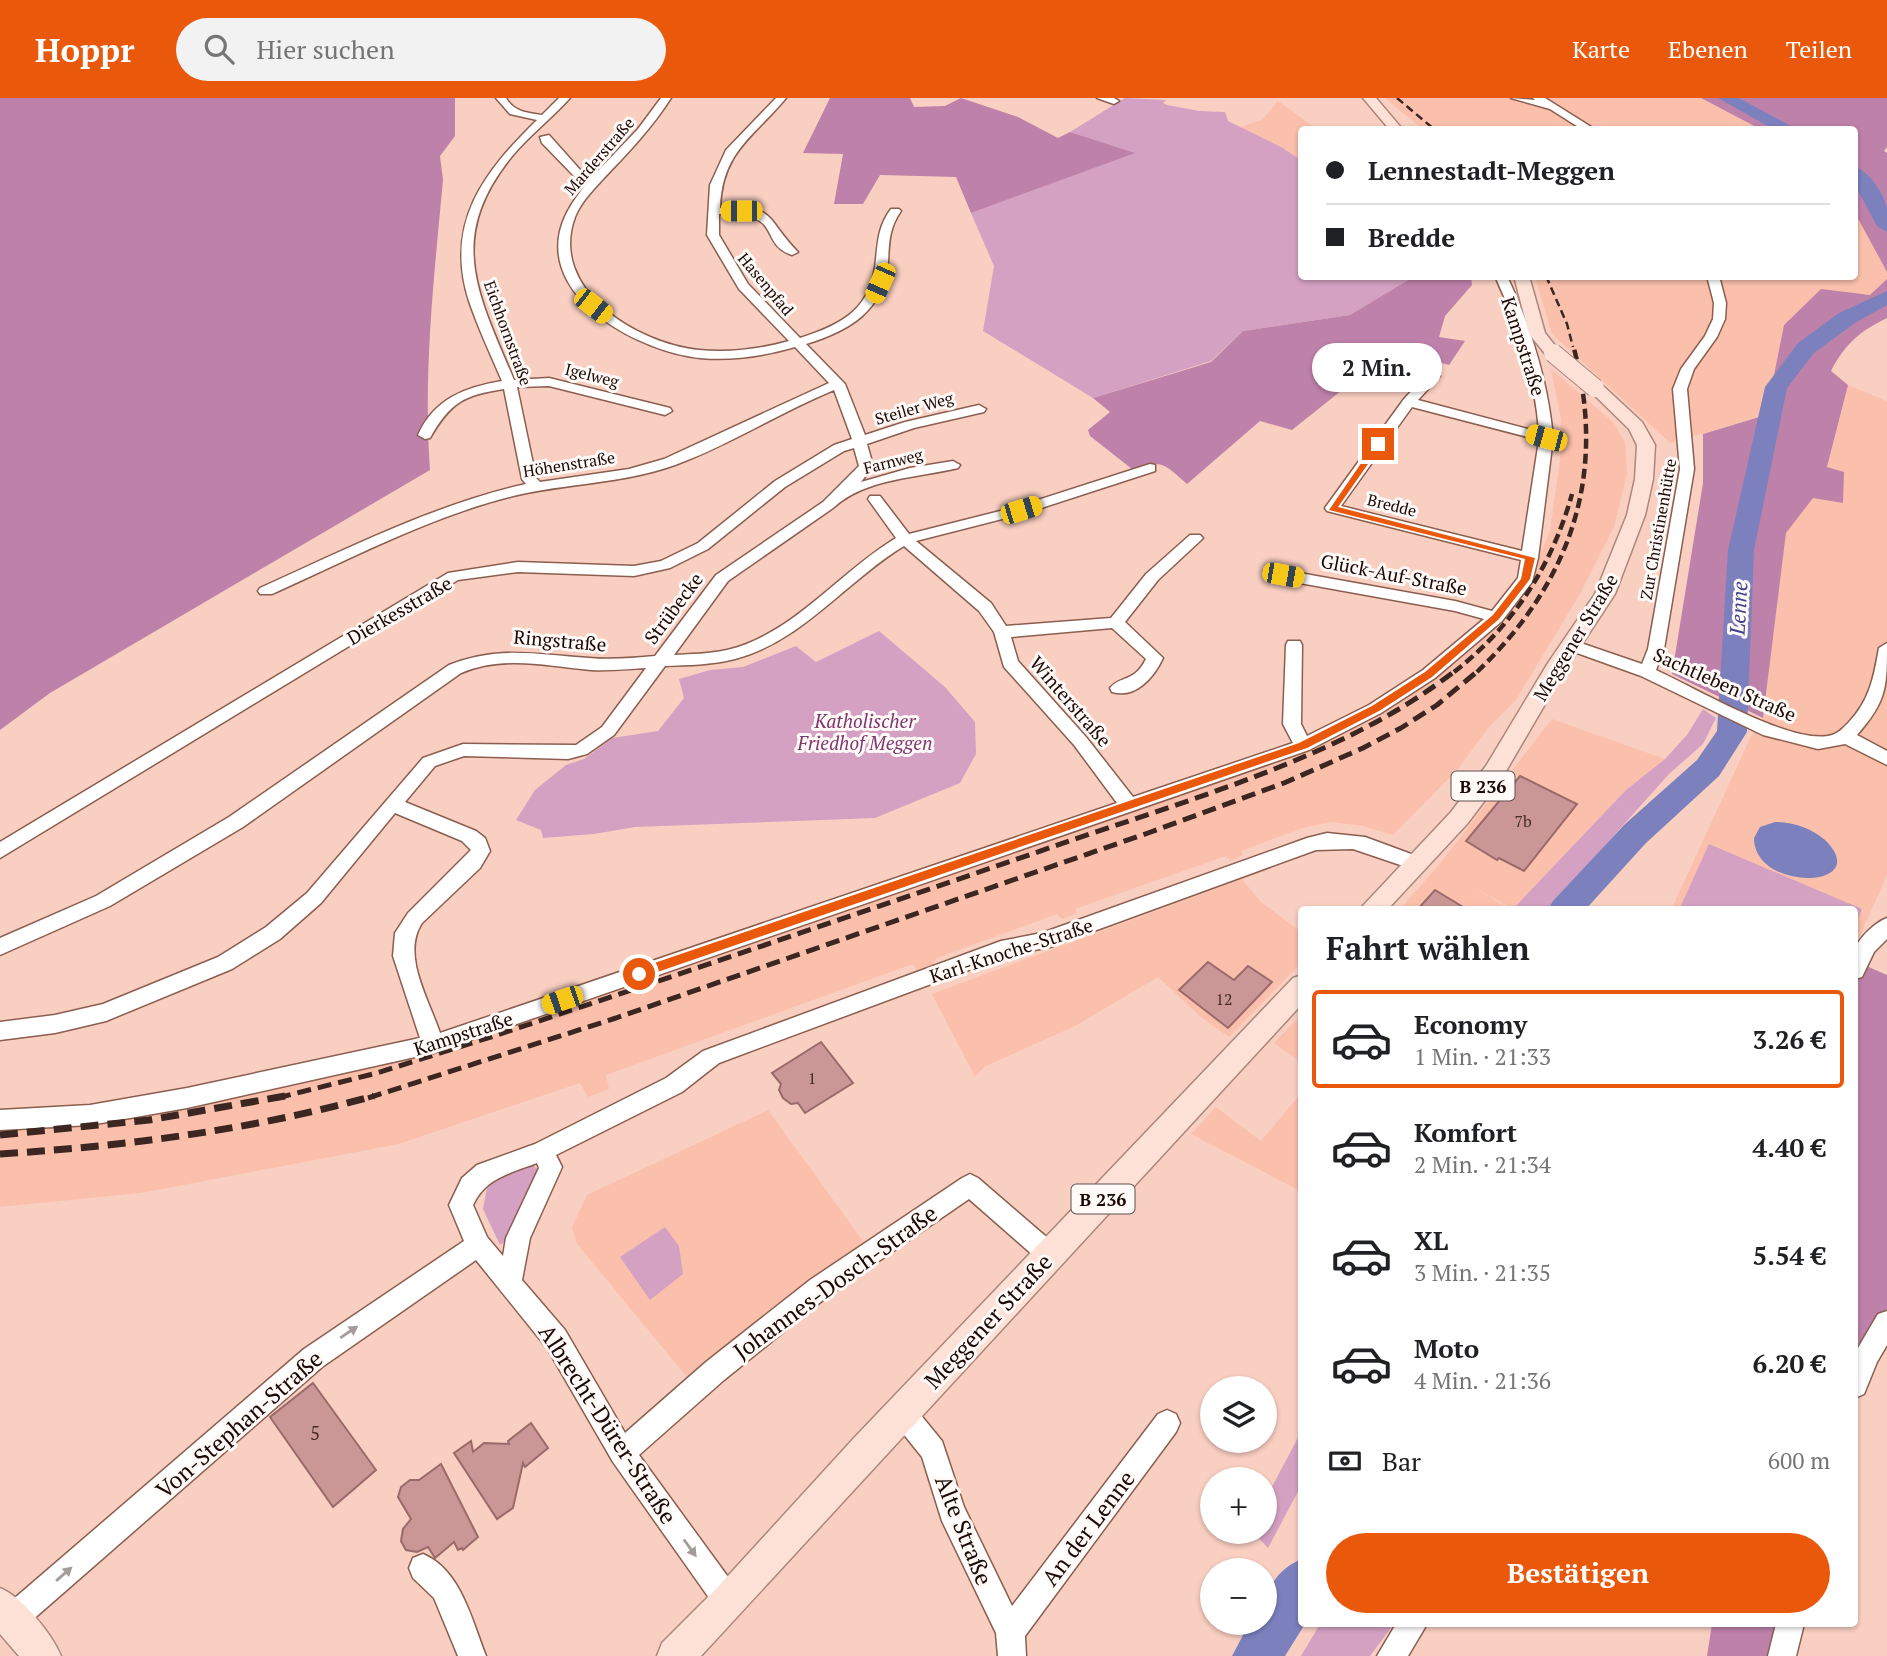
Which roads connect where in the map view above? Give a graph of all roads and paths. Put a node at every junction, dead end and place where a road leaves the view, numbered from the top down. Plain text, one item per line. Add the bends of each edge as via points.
1 (501, 98) edge
2 (565, 98) edge
3 (666, 98) edge
4 (781, 98) edge
5 (1102, 98) edge
6 (1369, 98) edge
7 (1516, 98) edge
8 (1538, 98) edge
9 (1114, 102) dead end
10 (1554, 108) junction
11 (545, 118) junction
12 (1394, 126) edge
13 (1584, 126) edge
14 (545, 137) dead end
15 (598, 179) junction
16 (713, 211) junction
17 (895, 211) dead end
18 (792, 252) dead end
19 (1502, 280) edge
20 (1522, 280) edge
21 (1714, 280) edge
22 (797, 343) junction
23 (1433, 376) dead end
24 (838, 384) junction
25 (510, 385) junction
26 (1409, 402) junction
27 (979, 409) dead end
28 (665, 411) dead end
29 (425, 435) dead end
30 (1546, 438) junction
31 (859, 442) junction
32 (953, 465) dead end
33 (1150, 468) dead end
34 (536, 486) junction
35 (841, 492) junction
36 (875, 499) dead end
37 (1195, 538) dead end
38 (905, 539) junction
39 (1530, 558) junction
40 (1283, 575) dead end
41 (266, 591) dead end
42 (1496, 617) junction
43 (1116, 623) junction
44 (1002, 632) junction
45 (1294, 645) dead end
46 (1572, 645) junction
47 (1887, 648) edge
48 (661, 661) junction
49 (1647, 672) junction
50 (1118, 688) dead end
51 (1845, 736) junction
52 (1303, 746) junction
53 (1887, 759) edge
54 (392, 804) junction
55 (1129, 806) junction
56 (0, 851) edge
57 (1415, 863) junction
58 (1376, 906) edge
59 (1887, 926) edge
60 (0, 947) edge
61 (1858, 965) edge
62 (1298, 990) edge
63 (0, 1031) edge
64 (433, 1044) junction
65 (0, 1120) edge
66 (542, 1151) junction
67 (478, 1245) junction
68 (1050, 1255) junction
69 (510, 1281) junction
70 (1887, 1323) edge
71 (1858, 1377) edge
72 (902, 1412) junction
73 (1167, 1423) dead end
74 (622, 1453) junction
75 (423, 1568) dead end
76 (729, 1602) junction
77 (6, 1612) edge
78 (1411, 1627) edge
79 (1789, 1627) edge
80 (1011, 1644) edge
81 (43, 1656) edge
82 (472, 1656) edge
83 (675, 1656) edge
84 (1391, 1656) edge
85 (1782, 1656) edge

1 - 11 street via 508,109
2 - 11 street, Eichhornstraße
3 - 15 street, Marderstraße via 643,131
4 - 16 street, Hasenpfad via 732,150 715,185
5 - 9 street
6 - 12 main road
7 - 10 street
8 - 10 street
10 - 13 street
11 - 25 street, Eichhornstraße via 490,178 474,211 466,243 475,301
14 - 15 street via 578,174
15 - 22 street, Marderstraße via 576,205 565,231 564,256 571,279 593,306 633,335 673,351 745,354
16 - 18 street via 757,213 771,224 779,244
16 - 22 street, Hasenpfad via 713,235 726,261 743,286
17 - 22 street, Marderstraße via 885,222 880,283 866,309 831,332
19 - 30 street, Kampstraße via 1535,366
20 - 46 main road, Meggener Straße / B 236, bridge via 1537,334 1636,426 1646,445 1644,480 1629,539 1605,594
21 - 49 street, Zur Christinenhütte via 1720,318 1687,368 1680,391 1688,459 1656,649
22 - 24 street, Strübecke
23 - 26 street, Bredde
24 - 31 street, Strübecke
24 - 34 street, Höhenstraße via 795,400 668,463 584,482
25 - 28 street, Igelweg via 549,382
25 - 29 street, Igelweg via 470,393 437,411
25 - 34 street, Eichhornstraße via 529,479
26 - 30 street
26 - 39 street, Bredde via 1332,508
27 - 31 street, Steiler Weg
30 - 39 street, Kampstraße
31 - 35 street, Strübecke via 866,466
31 - 56 street, Dierkesstraße via 811,463 704,546 665,565 634,571 518,567 454,576
32 - 35 street, Farnweg
33 - 38 street, Ringstraße via 1021,510
34 - 41 street, Höhenstraße via 461,506
35 - 48 street, Strübecke via 722,578
36 - 38 street, Winterstraße
37 - 43 street via 1152,577
38 - 44 street, Winterstraße via 985,607
38 - 48 street, Ringstraße via 784,633 734,654
39 - 42 street, Kampstraße via 1526,579
40 - 42 street, Glück-Auf-Straße
42 - 52 street, Kampstraße via 1429,674 1375,709
43 - 44 street
43 - 50 street via 1154,658 1146,676
44 - 55 street, Winterstraße via 1010,663 1080,741
45 - 52 street via 1293,724
46 - 49 street, Sachtleben Straße
46 - 57 main road, Meggener Straße / B 236 via 1494,772 1459,818
47 - 51 street via 1874,705
48 - 54 street, Strübecke via 608,731 581,750 463,750 429,762
48 - 60 street, Ringstraße via 624,666 521,656 473,660 236,822 103,901
49 - 51 street, Sachtleben Straße via 1764,728 1812,743
51 - 53 street
52 - 55 street, Kampstraße
54 - 63 street via 314,898 273,933 225,963 106,1012
54 - 64 street via 469,836 481,851 405,933 403,956
55 - 64 street, Kampstraße
57 - 58 main road, Meggener Straße / B 236
57 - 66 street, Karl-Knoche-Straße via 1352,839 1314,843 1043,941 1008,947 711,1057 674,1085
59 - 61 street via 1867,947
62 - 68 main road, Meggener Straße / B 236
64 - 65 street, Kampstraße via 187,1098 90,1115
66 - 67 street, Albrecht-Dürer-Straße via 485,1172 470,1185 461,1205
66 - 69 street via 551,1167 518,1238
67 - 69 street, Albrecht-Dürer-Straße
77 -> 67 street, Von-Stephan-Straße via 313,1358
68 - 72 main road, Meggener Straße / B 236
68 - 74 street, Johannes-Dosch-Straße via 970,1185 819,1288
69 - 74 street, Albrecht-Dürer-Straße via 562,1349
70 - 71 street
72 - 76 main road, Meggener Straße / B 236
72 - 80 street, Alte Straße via 933,1450 952,1511
73 - 80 street, An der Lenne
74 -> 76 street, Albrecht-Dürer-Straße
75 - 82 street via 444,1588
76 - 83 main road, Meggener Straße / B 236
77 - 81 main road
78 - 84 street
79 - 85 street

